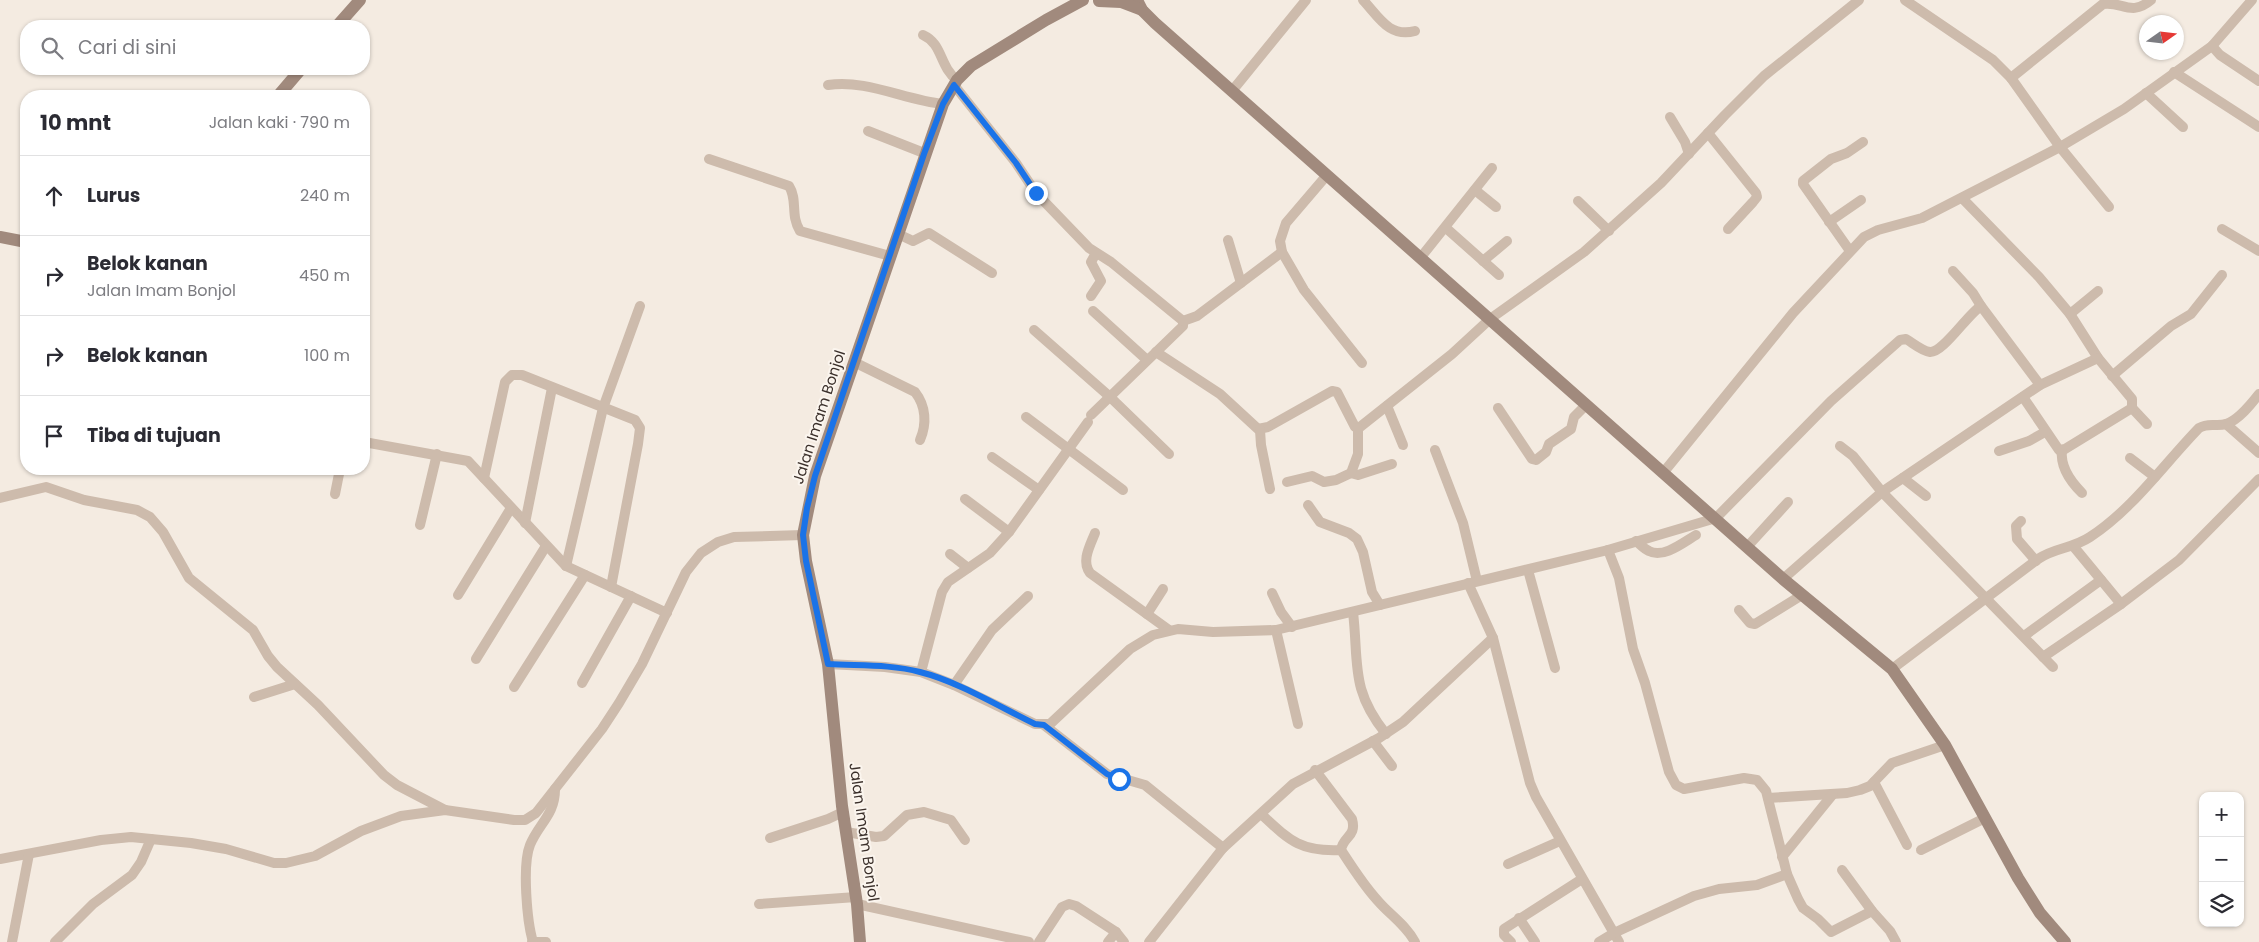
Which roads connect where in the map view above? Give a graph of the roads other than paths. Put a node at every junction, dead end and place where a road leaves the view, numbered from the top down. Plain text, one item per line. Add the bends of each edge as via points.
1 (360, 0) edge
2 (1083, 0) edge
3 (1099, 0) edge
4 (1306, 0) edge
5 (1363, 0) edge
6 (1859, 0) edge
7 (1905, 0) edge
8 (2151, 0) edge
9 (2252, 0) edge
10 (1140, 5) edge
11 (1070, 7) junction
12 (343, 20) edge
13 (1414, 31) dead end
14 (923, 35) dead end
15 (2212, 46) junction
16 (2174, 72) junction
17 (296, 75) edge
18 (2011, 78) junction
19 (2259, 81) edge
20 (956, 83) junction
21 (828, 85) dead end
22 (283, 90) edge
23 (1232, 91) junction
24 (2146, 93) junction
25 (943, 104) junction
26 (1670, 117) dead end
27 (2183, 127) dead end
28 (2259, 127) edge
29 (868, 131) dead end
30 (1708, 133) junction
31 (1863, 142) dead end
32 (2060, 146) junction
33 (924, 154) junction
34 (1689, 154) junction
35 (709, 159) dead end
36 (1492, 168) dead end
37 (1327, 175) junction
38 (1475, 190) junction
39 (1962, 198) junction
40 (1861, 200) dead end
41 (1578, 201) dead end
42 (1496, 207) dead end
43 (2109, 207) dead end
44 (1830, 222) junction
45 (1446, 228) junction
46 (1728, 229) dead end
47 (2222, 229) dead end
48 (1609, 230) junction
49 (898, 234) junction
50 (0, 237) edge
51 (1228, 240) dead end
52 (20, 241) edge
53 (1507, 241) dead end
54 (1850, 251) junction
55 (2259, 251) edge
56 (1282, 252) junction
57 (1096, 253) junction
58 (890, 256) junction
59 (1421, 258) junction
60 (1483, 261) junction
61 (1953, 271) dead end
62 (992, 273) dead end
63 (1499, 275) dead end
64 (2222, 275) dead end
65 (1241, 283) junction
66 (2098, 291) dead end
67 (1091, 296) dead end
68 (640, 306) dead end
69 (1980, 306) junction
70 (1093, 311) dead end
71 (2070, 314) junction
72 (1490, 319) junction
73 (1183, 321) junction
74 (1034, 330) dead end
75 (1156, 352) junction
76 (2098, 358) junction
77 (1147, 360) junction
78 (854, 362) junction
79 (1362, 363) dead end
80 (2112, 376) junction
81 (2040, 385) junction
82 (552, 388) junction
83 (2259, 394) edge
84 (1109, 396) junction
85 (2023, 397) junction
86 (1586, 405) junction
87 (1387, 406) junction
88 (603, 408) junction
89 (1498, 408) dead end
90 (2132, 408) junction
91 (1026, 416) dead end
92 (2147, 424) dead end
93 (2226, 424) junction
94 (1358, 428) junction
95 (1260, 430) junction
96 (2045, 432) junction
97 (920, 440) dead end
98 (370, 443) edge
99 (1403, 445) dead end
100 (1840, 446) dead end
101 (1069, 450) junction
102 (1435, 450) dead end
103 (2062, 450) junction
104 (1999, 451) dead end
105 (2259, 453) edge
106 (437, 454) junction
107 (1169, 454) dead end
108 (992, 456) dead end
109 (2130, 458) dead end
110 (1392, 464) dead end
111 (1351, 473) junction
112 (1663, 474) junction
113 (339, 475) edge
114 (2155, 476) junction
115 (484, 478) junction
116 (1903, 478) junction
117 (2259, 479) edge
118 (1287, 482) dead end
119 (1270, 489) dead end
120 (1039, 490) junction
121 (1123, 490) dead end
122 (1882, 492) junction
123 (2082, 493) dead end
124 (335, 494) dead end
125 (1926, 496) dead end
126 (0, 498) edge
127 (965, 499) dead end
128 (1788, 502) dead end
129 (1308, 506) dead end
130 (511, 508) junction
131 (1716, 518) junction
132 (2021, 520) dead end
133 (525, 523) junction
134 (420, 525) dead end
135 (1008, 532) junction
136 (1095, 534) dead end
137 (803, 535) junction
138 (1696, 535) dead end
139 (1636, 541) junction
140 (546, 546) junction
141 (1747, 546) junction
142 (2074, 547) junction
143 (1608, 550) junction
144 (950, 554) dead end
145 (2036, 561) junction
146 (566, 566) junction
147 (968, 568) junction
148 (1528, 570) junction
149 (585, 575) junction
150 (1783, 579) junction
151 (2101, 580) junction
152 (1473, 582) junction
153 (611, 587) junction
154 (1163, 589) dead end
155 (1272, 593) dead end
156 (458, 595) dead end
157 (1802, 595) junction
158 (631, 596) junction
159 (1028, 596) dead end
160 (1985, 597) junction
161 (2121, 604) junction
162 (1380, 605) junction
163 (1739, 610) dead end
164 (1353, 612) junction
165 (667, 613) junction
166 (1147, 614) junction
167 (1292, 627) junction
168 (1169, 630) junction
169 (1276, 630) junction
170 (2024, 636) junction
171 (1493, 638) junction
172 (2043, 657) junction
173 (476, 659) dead end
174 (828, 664) junction
175 (2053, 667) dead end
176 (1555, 668) dead end
177 (1892, 669) junction
178 (921, 672) junction
179 (582, 683) dead end
180 (295, 684) junction
181 (954, 685) junction
182 (514, 687) dead end
183 (254, 697) dead end
184 (1298, 724) dead end
185 (1044, 725) junction
186 (1386, 734) junction
187 (1372, 741) junction
188 (1945, 745) junction
189 (1392, 766) dead end
190 (1315, 770) junction
191 (1874, 782) junction
192 (555, 789) junction
193 (1833, 794) junction
194 (1768, 798) junction
195 (445, 810) junction
196 (843, 812) junction
197 (1260, 814) junction
198 (1985, 818) junction
199 (846, 832) junction
200 (770, 838) dead end
201 (151, 839) junction
202 (965, 840) dead end
203 (1560, 841) junction
204 (1907, 844) dead end
205 (1224, 848) junction
206 (1341, 850) junction
207 (1921, 850) dead end
208 (29, 854) junction
209 (1782, 857) junction
210 (0, 859) edge
211 (1508, 864) dead end
212 (1842, 870) dead end
213 (1787, 874) junction
214 (1582, 879) junction
215 (857, 900) junction
216 (759, 904) dead end
217 (1872, 911) junction
218 (1520, 918) junction
219 (1116, 932) junction
220 (1616, 937) edge
221 (12, 942) edge
222 (55, 942) edge
223 (532, 942) edge
224 (546, 942) edge
225 (860, 942) edge
226 (1029, 942) edge
227 (1039, 942) edge
228 (1108, 942) edge
229 (1124, 942) edge
230 (1149, 942) edge
231 (1415, 942) edge
232 (1511, 942) edge
233 (1535, 942) edge
234 (1599, 942) edge
235 (1896, 942) edge
236 (2065, 942) edge

1 - 12 main road
2 - 11 main road, Jalan Imam Bonjol
3 - 10 main road, Jalan Imam Bonjol
3 - 11 main road, Jalan Imam Bonjol
4 - 23 street
5 - 13 street via 1392,31
6 - 30 street via 1764,76
7 - 18 street via 1987,53
8 - 18 street via 2136,8 2103,4
9 - 15 street
10 - 23 main road
11 - 20 main road, Jalan Imam Bonjol via 971,66
14 - 20 street via 935,44
15 - 16 street
15 - 19 street
16 - 24 street
16 - 28 street
17 - 22 main road
18 - 32 street
20 - 25 main road, Jalan Imam Bonjol
20 - 57 street via 1036,193
21 - 25 street via 854,84
23 - 37 main road
24 - 27 street
24 - 32 street
25 - 33 main road, Jalan Imam Bonjol
26 - 34 street
29 - 33 street
30 - 34 street
30 - 46 street via 1757,197
31 - 44 street via 1848,153 1831,159 1803,180
32 - 39 street
32 - 43 street
33 - 49 main road, Jalan Imam Bonjol
34 - 48 street
35 - 58 street via 790,186 794,198 793,216 800,230
36 - 38 street
37 - 56 street via 1282,228
37 - 59 main road
38 - 42 street
38 - 45 street
39 - 54 street via 1922,218 1878,230 1864,237
39 - 71 street via 2039,277
40 - 44 street
41 - 48 street
44 - 54 street
45 - 59 street
45 - 60 street
47 - 55 street
48 - 72 street via 1558,272
49 - 58 main road, Jalan Imam Bonjol
49 - 62 street via 913,240 929,233
50 - 52 main road
51 - 65 street
53 - 60 street
54 - 112 street via 1793,312
56 - 65 street
56 - 79 street via 1304,290
57 - 67 street via 1091,262 1101,281
57 - 73 street
58 - 78 main road, Jalan Imam Bonjol
59 - 72 main road
60 - 63 street
61 - 69 street
64 - 80 street via 2191,314 2171,326
65 - 73 street via 1195,318
66 - 71 street
68 - 88 street
69 - 81 street
69 - 131 street via 1936,352 1927,352 1906,339 1897,343 1831,401
70 - 77 street
71 - 76 street
72 - 86 main road
72 - 87 street
73 - 75 street via 1183,326
74 - 84 street
75 - 77 street
75 - 95 street via 1220,394
76 - 80 street
76 - 81 street
77 - 84 street
78 - 97 street via 915,392 920,398 925,423
78 - 137 main road, Jalan Imam Bonjol via 815,476
80 - 90 street via 2132,399
81 - 85 street
82 - 88 street
82 - 115 street via 522,375 512,375 505,382
82 - 133 street
83 - 93 street
84 - 101 street
84 - 107 street
85 - 96 street
85 - 116 street
86 - 89 street via 1574,417 1571,430 1549,444 1546,452 1536,460 1532,459
86 - 112 main road
87 - 94 street
87 - 99 street
88 - 146 street
88 - 153 street via 635,420 640,428
90 - 92 street
90 - 103 street
91 - 101 street
93 - 105 street
93 - 114 street via 2199,428
94 - 95 street via 1337,392 1332,391
94 - 111 street via 1358,454
95 - 119 street via 1260,445
96 - 103 street via 2055,447
96 - 104 street
98 - 106 street
100 - 122 street via 1853,456
101 - 120 street
101 - 121 street
102 - 152 street via 1463,523
103 - 123 street via 2072,483
106 - 115 street via 468,461
106 - 134 street
108 - 120 street
109 - 114 street
110 - 111 street via 1358,475
111 - 118 street via 1324,482 1312,476
112 - 131 main road
113 - 124 street
114 - 142 street via 2106,525
115 - 130 street
116 - 122 street
116 - 125 street
117 - 161 street via 2179,560
120 - 135 street
122 - 150 street
122 - 160 street
126 - 180 street via 46,487 84,500 143,512 163,532 189,578 253,630 268,656
127 - 135 street
128 - 141 street
129 - 162 street via 1320,522 1357,539 1372,592
130 - 133 street
130 - 156 street
131 - 139 street
131 - 141 main road
132 - 145 street via 2016,526 2016,539
133 - 140 street
135 - 147 street via 990,554
136 - 166 street via 1087,555 1088,570
137 - 165 street via 750,535 718,542 693,561
137 - 174 main road, Jalan Imam Bonjol
138 - 139 street via 1658,553 1648,551
139 - 143 street
140 - 146 street
140 - 173 street
141 - 150 main road
142 - 145 street via 2047,553
142 - 151 street
143 - 148 street
143 - 194 street via 1619,578 1633,649 1673,781 1684,789 1754,778 1762,784
144 - 147 street
145 - 160 street
146 - 149 street
147 - 178 street via 948,582 942,592
148 - 152 street
148 - 176 street
149 - 153 street
149 - 182 street
150 - 157 main road
151 - 161 street
151 - 170 street
152 - 162 street
152 - 171 street
153 - 158 street
154 - 166 street
155 - 167 street
157 - 163 street via 1755,624 1750,623
157 - 177 main road
158 - 165 street
158 - 179 street
159 - 181 street via 992,630
160 - 170 street
160 - 177 street
161 - 172 street
162 - 164 street
164 - 167 street
164 - 186 street via 1358,686
165 - 192 street via 619,703
166 - 168 street
167 - 169 street
168 - 169 street
168 - 185 street via 1139,642 1055,721
169 - 184 street
170 - 172 street
171 - 186 street via 1428,700
171 - 203 street via 1530,782
172 - 175 street
174 - 178 street
174 - 196 main road, Jalan Imam Bonjol
177 - 188 main road
178 - 181 street
180 - 183 street
180 - 195 street via 384,775
181 - 185 street via 1035,724
185 - 205 street via 1107,774 1145,786
186 - 187 street
187 - 189 street
187 - 190 street
188 - 191 street via 1896,760
188 - 198 main road
190 - 197 street via 1293,784
190 - 206 street via 1352,819 1354,826
191 - 193 street via 1854,792
191 - 204 street
192 - 195 street via 536,813 525,820
192 - 223 street via 555,802 549,816 529,846 528,919
193 - 194 street
193 - 209 street
194 - 209 street
195 - 201 street via 401,816 315,856 286,863 274,863 226,849
196 - 199 main road, Jalan Imam Bonjol
196 - 200 street
197 - 205 street
197 - 206 street via 1288,839 1314,850
198 - 207 street
198 - 236 main road via 2036,906
199 - 202 street via 884,836 907,815 924,812 951,820
199 - 215 main road, Jalan Imam Bonjol
201 - 208 street via 115,838
201 - 222 street via 132,875 93,904
203 - 211 street
203 - 214 street
205 - 230 street
206 - 231 street via 1367,888
208 - 210 street
208 - 221 street
209 - 213 street
212 - 217 street
213 - 217 street via 1801,904 1829,932
213 - 220 street via 1757,885 1694,896
214 - 218 street
214 - 220 street
215 - 216 street
215 - 225 main road, Jalan Imam Bonjol
215 - 226 street
217 - 235 street
218 - 232 street via 1503,931
218 - 233 street
219 - 227 street via 1069,904 1062,907
219 - 228 street
219 - 229 street
220 - 234 street
223 - 224 street

